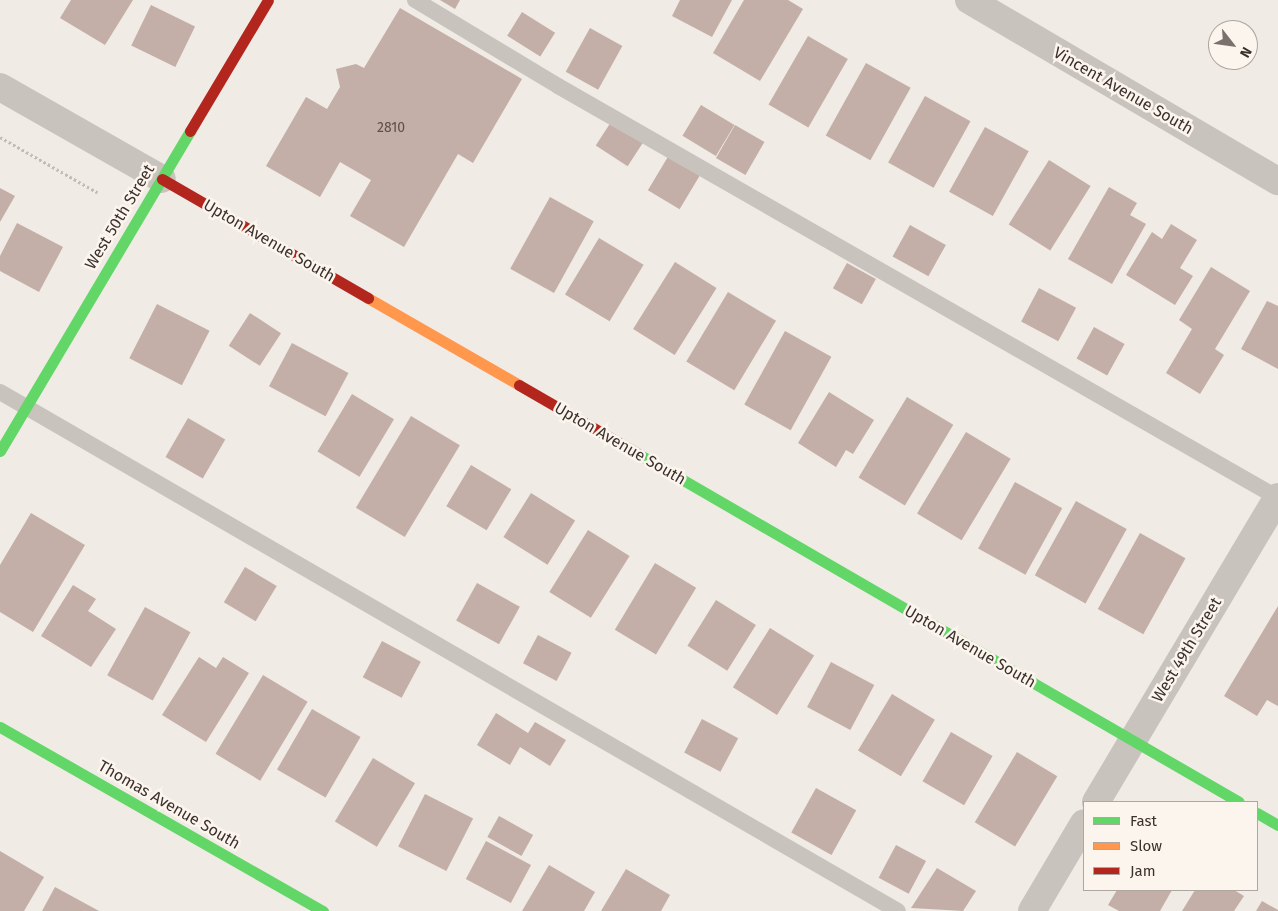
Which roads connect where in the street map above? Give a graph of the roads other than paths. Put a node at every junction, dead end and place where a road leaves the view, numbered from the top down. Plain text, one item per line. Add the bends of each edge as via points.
1 (268, 0) edge
2 (415, 0) edge
3 (969, 0) edge
4 (0, 87) edge
5 (162, 179) junction
6 (1278, 181) edge
7 (0, 392) edge
8 (27, 407) junction
9 (0, 451) edge
10 (1278, 498) edge
11 (0, 727) edge
12 (1133, 742) junction
13 (1097, 801) edge
14 (1237, 801) edge
15 (1258, 813) edge
16 (1083, 825) edge
17 (1278, 825) edge
18 (323, 911) edge
19 (898, 911) edge
20 (1032, 911) edge

1 - 5 street, West 50th Street
2 - 10 lane via 558,86
3 - 6 street, Vincent Avenue South
4 - 5 street, Upton Avenue South
5 - 8 street, West 50th Street
5 - 12 street, Upton Avenue South
7 - 8 lane
8 - 9 street, West 50th Street
8 - 19 lane
10 - 12 street, West 49th Street
11 - 18 street, Thomas Avenue South
12 - 13 street, West 49th Street
12 - 14 street, Upton Avenue South
15 - 17 street
16 - 20 street

